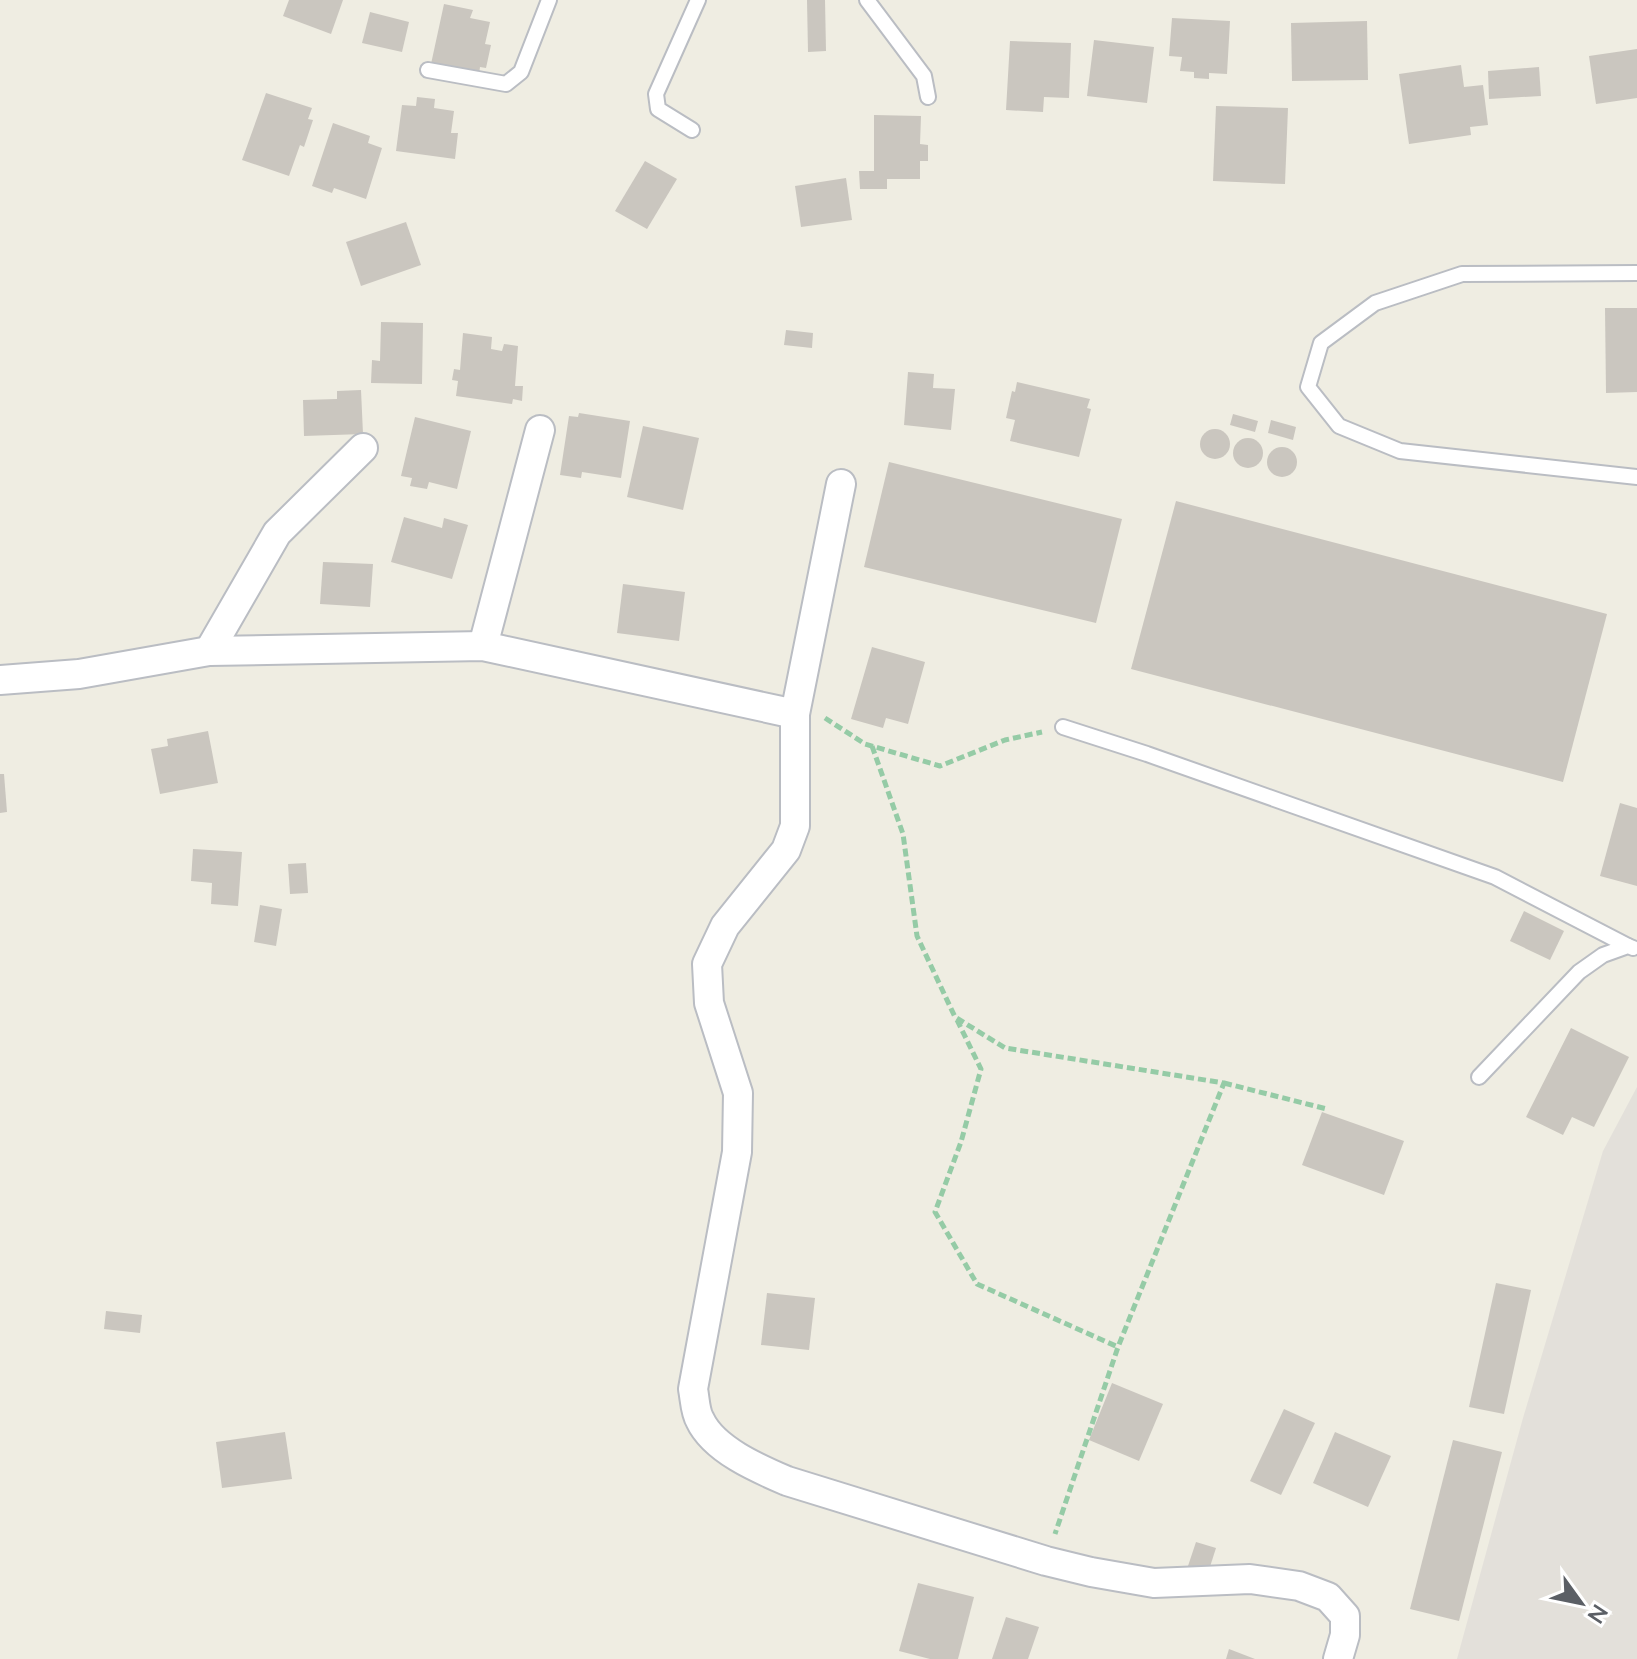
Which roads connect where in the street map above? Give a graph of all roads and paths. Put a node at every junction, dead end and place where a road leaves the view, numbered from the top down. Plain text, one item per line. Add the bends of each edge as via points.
1 (549, 0) edge
2 (698, 0) edge
3 (867, 0) edge
4 (428, 70) dead end
5 (928, 97) dead end
6 (692, 130) dead end
7 (1637, 273) edge
8 (540, 430) dead end
9 (363, 448) dead end
10 (1637, 477) edge
11 (841, 484) dead end
12 (483, 646) junction
13 (209, 651) junction
14 (0, 680) edge
15 (797, 707) junction
16 (1063, 727) joint
17 (872, 746) junction
18 (1632, 948) edge
19 (955, 1017) junction
20 (1479, 1077) dead end
21 (1224, 1083) junction
22 (1327, 1109) dead end
23 (1118, 1347) junction
24 (1046, 1561) junction
25 (1338, 1659) edge

1 - 4 lane via 521,72 506,84
2 - 6 lane via 656,94 658,109
3 - 5 lane via 924,76
7 - 10 lane via 1462,274 1375,303 1321,343 1308,387 1339,426 1400,451
8 - 12 street
9 - 13 street via 277,533
11 - 15 street
12 - 13 street
12 - 15 street
13 - 14 street via 79,674
15 - 17 path
15 - 24 street via 795,826 786,850 725,926 707,964 709,1003 738,1093 738,1123 693,1389 700,1421 747,1464 787,1481
16 - 17 path via 1005,740 940,766
16 - 18 lane via 1495,877
17 - 19 path via 903,834 917,936
18 - 20 lane via 1603,955 1579,972
19 - 21 path via 1005,1048
19 - 23 path via 981,1069 935,1212 977,1284
21 - 22 path
21 - 23 path
23 - 24 path
24 - 25 street via 1154,1583 1250,1579 1299,1586 1328,1597 1345,1616

